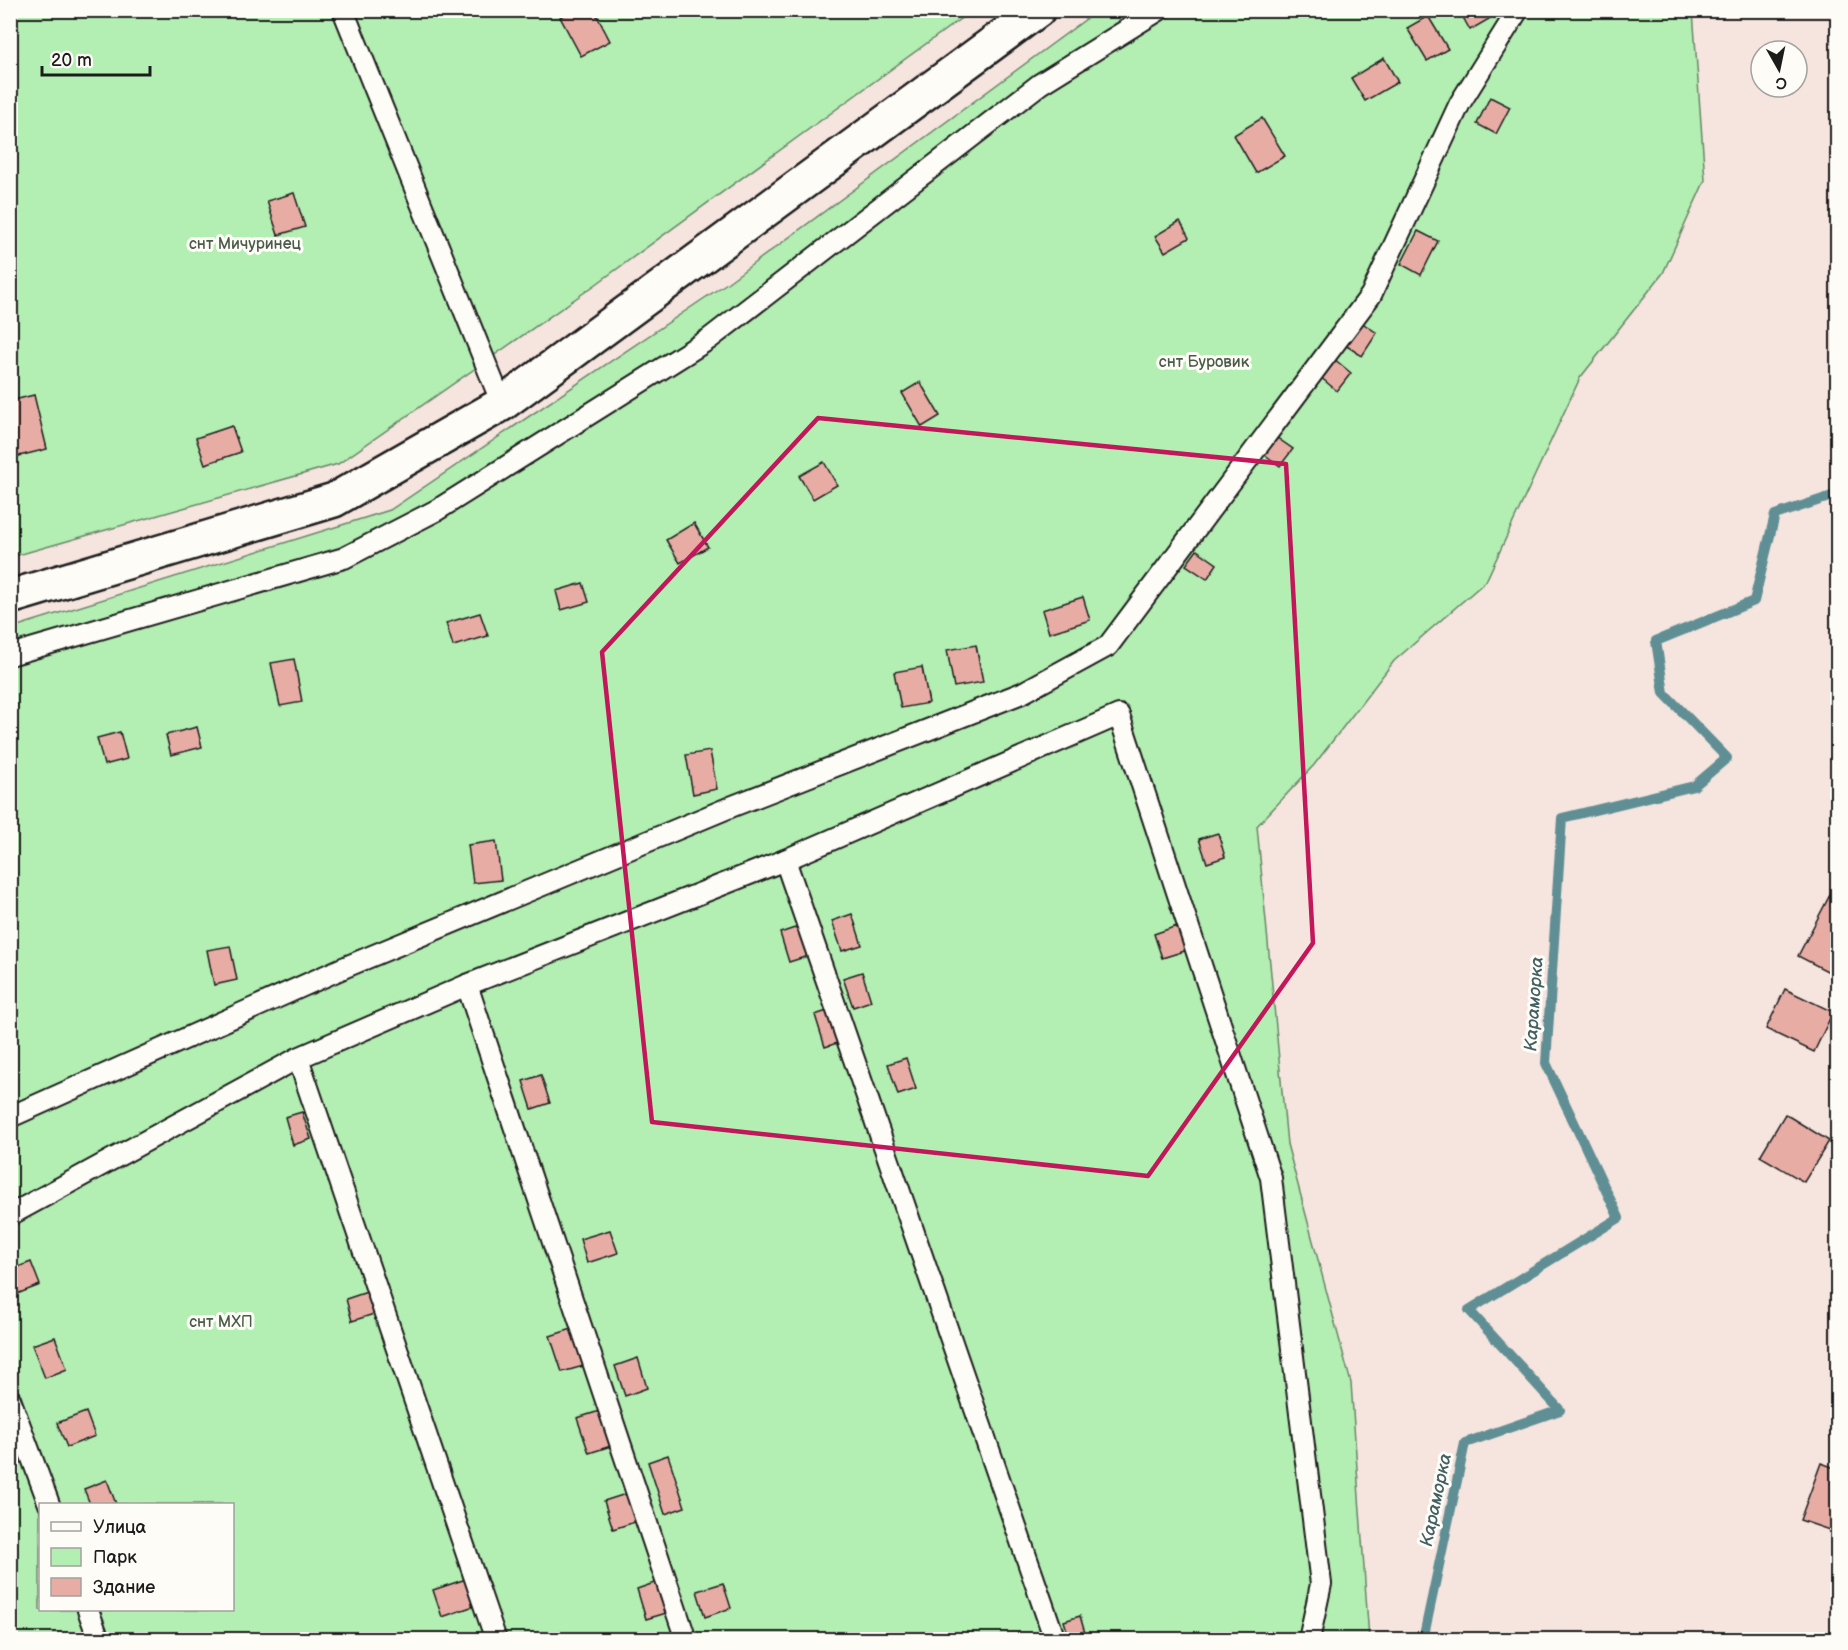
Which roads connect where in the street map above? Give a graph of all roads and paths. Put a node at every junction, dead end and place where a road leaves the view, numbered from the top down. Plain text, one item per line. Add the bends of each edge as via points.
1 (343, 10) edge
2 (1038, 10) edge
3 (1159, 10) edge
4 (1518, 10) edge
5 (502, 404) junction
6 (10, 597) edge
7 (10, 655) edge
8 (784, 860) junction
9 (467, 985) junction
10 (298, 1058) junction
11 (10, 1117) edge
12 (10, 1215) edge
13 (10, 1399) edge
14 (49, 1503) edge
15 (88, 1611) edge
16 (99, 1640) edge
17 (496, 1640) edge
18 (686, 1640) edge
19 (1055, 1640) edge
20 (1309, 1640) edge

1 - 5 lane
2 - 5 street
3 - 7 lane via 1040,84 709,339 436,510 344,558
4 - 11 lane via 1460,103 1371,295 1108,646 1022,693 733,806 375,955
5 - 6 street via 334,500
8 - 9 lane
8 - 19 lane
8 - 20 lane via 1119,715 1271,1178 1321,1584
9 - 10 lane
9 - 18 lane
10 - 12 lane
10 - 17 lane
13 - 14 lane
15 - 16 lane

